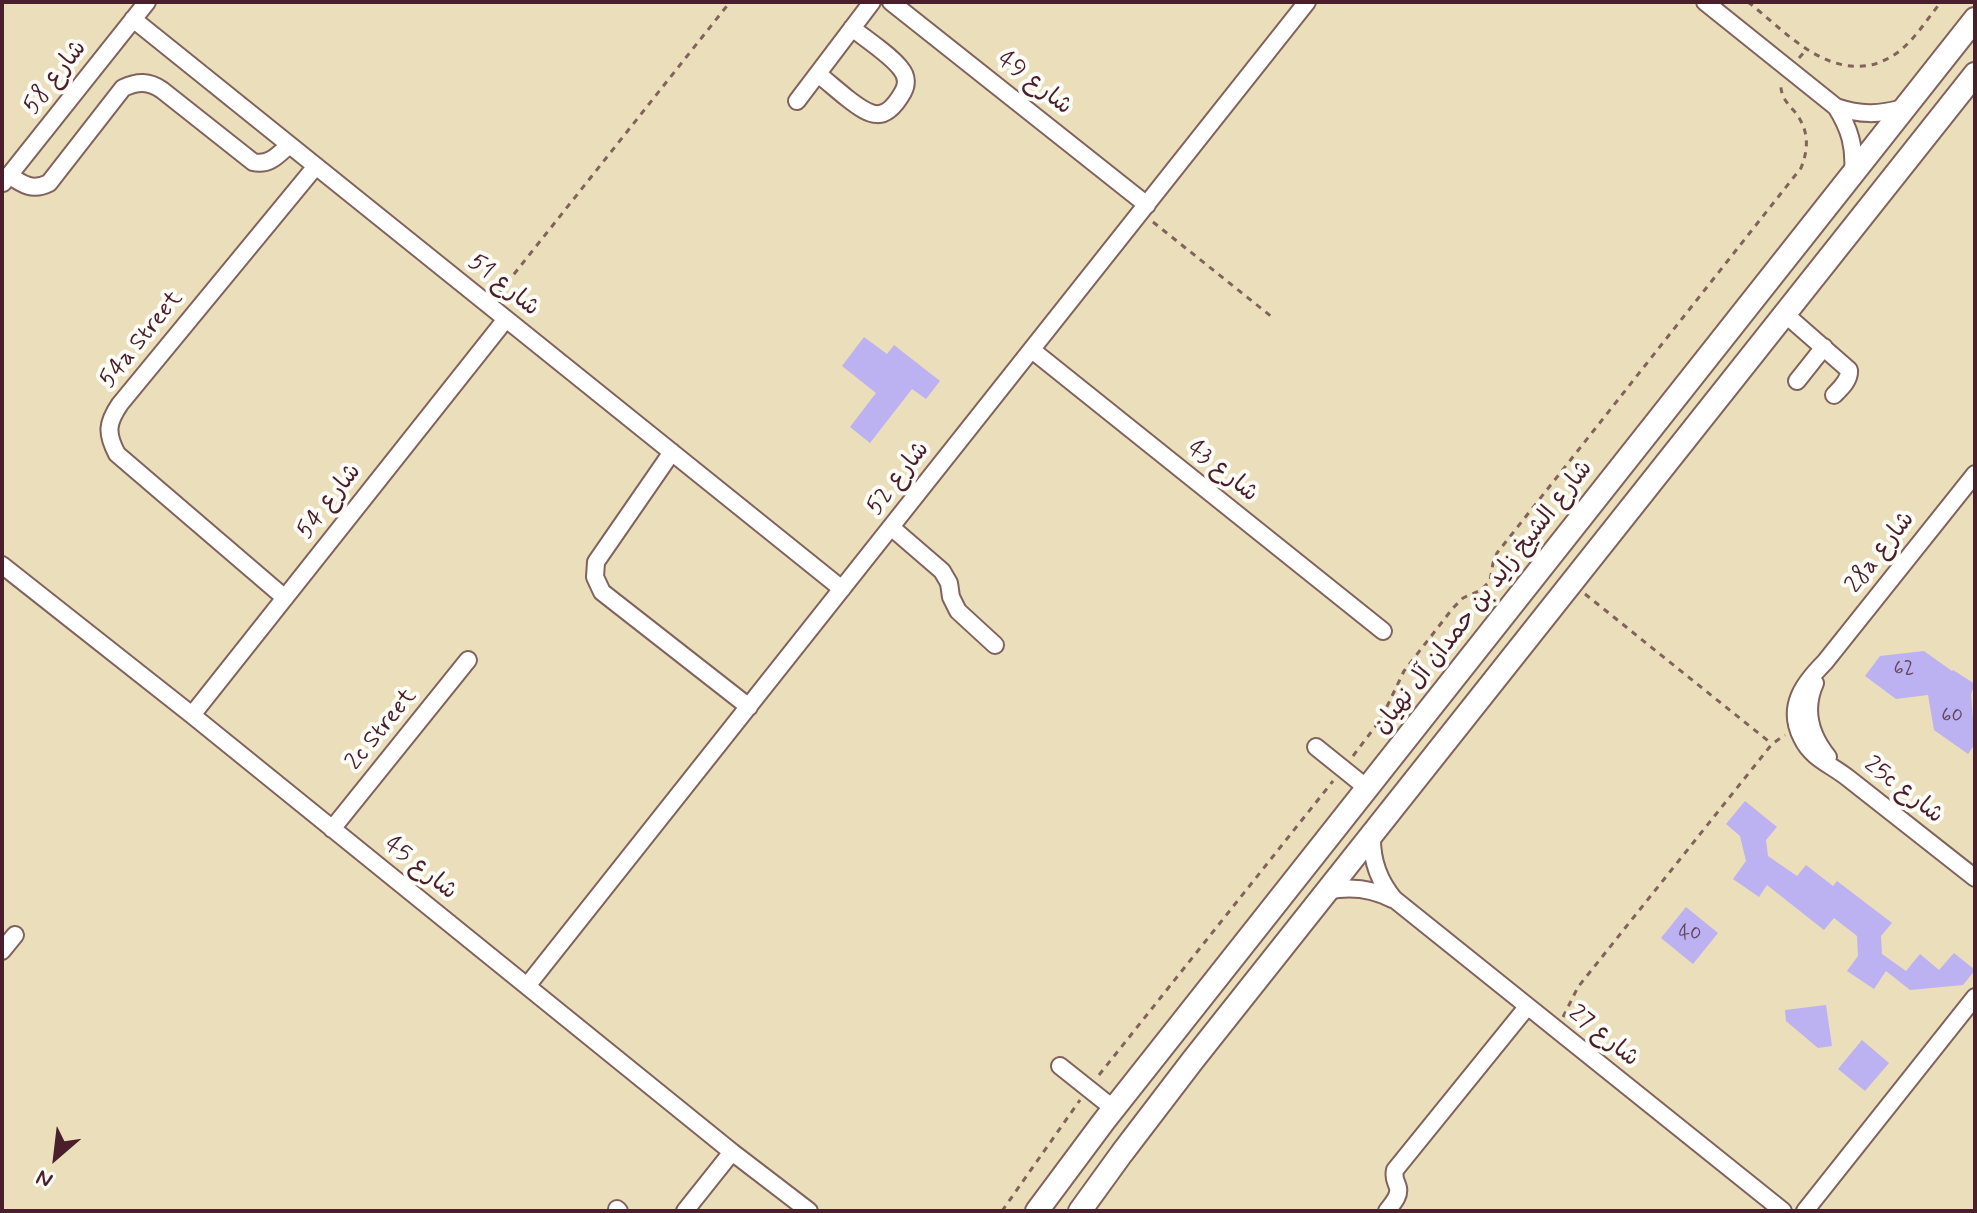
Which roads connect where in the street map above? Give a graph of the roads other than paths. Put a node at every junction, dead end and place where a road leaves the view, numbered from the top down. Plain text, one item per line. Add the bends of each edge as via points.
1 (147, 2) edge
2 (872, 2) edge
3 (891, 2) edge
4 (1307, 2) edge
5 (1707, 3) edge
6 (133, 19) junction
7 (1975, 19) edge
8 (852, 28) junction
9 (818, 74) junction
10 (1975, 74) edge
11 (797, 101) dead end
12 (1836, 107) junction
13 (1903, 108) junction
14 (289, 145) junction
15 (316, 166) junction
16 (1853, 173) junction
17 (5, 180) edge
18 (1144, 208) junction
19 (1785, 314) junction
20 (506, 319) junction
21 (1824, 347) junction
22 (1032, 350) junction
23 (1797, 381) dead end
24 (1834, 395) dead end
25 (672, 452) junction
26 (1975, 474) edge
27 (891, 527) junction
28 (2, 565) edge
29 (842, 589) junction
30 (285, 598) junction
31 (1383, 631) dead end
32 (995, 645) dead end
33 (468, 660) dead end
34 (749, 707) junction
35 (192, 715) junction
36 (1801, 718) joint
37 (1316, 747) dead end
38 (1367, 788) junction
39 (332, 829) junction
40 (1372, 834) junction
41 (1975, 878) edge
42 (1327, 891) junction
43 (1394, 899) junction
44 (15, 935) dead end
45 (2, 951) edge
46 (527, 986) junction
47 (1975, 997) edge
48 (1527, 1007) junction
49 (1060, 1066) dead end
50 (1140, 1078) junction
51 (1114, 1109) junction
52 (732, 1152) junction
53 (1085, 1204) edge
54 (1392, 1204) edge
55 (1043, 1209) edge
56 (685, 1211) edge
57 (809, 1211) edge
58 (1783, 1211) edge
59 (1805, 1211) edge

1 - 6 street, شارع 58
2 - 8 street
3 - 18 street, شارع 49
4 - 18 street, شارع 52
5 - 12 street
6 - 14 street, شارع 51
6 - 17 street, شارع 58
7 - 13 main road, شارع الشيخ زايد بن حمدان آل نهيان
8 - 9 street
8 - 9 street via 903,70 906,83 900,96 883,113 872,114
9 - 11 street
10 - 19 main road
12 - 13 street via 1870,114
12 - 16 street via 1852,138
13 - 16 main road, شارع الشيخ زايد بن حمدان آل نهيان
14 - 15 street, شارع 51
14 - 17 street via 268,162 253,162 153,84 132,83 49,183 29,188
15 - 20 street, شارع 51
15 - 30 street, 54a Street via 120,404 109,428 117,454
16 - 38 main road, شارع الشيخ زايد بن حمدان آل نهيان
18 - 22 street, شارع 52
19 - 21 street
19 - 40 main road
20 - 25 street, شارع 51
20 - 30 street, شارع 54
21 - 23 street
21 - 24 street via 1849,370
22 - 27 street, شارع 52
22 - 31 street, شارع 43
25 - 29 street, شارع 51
25 - 34 street via 596,562 595,577 602,592
26 - 36 street, 28a شارع via 1805,683 1798,701
27 - 29 street, شارع 52
27 - 32 street via 942,571 958,611
28 - 35 street, شارع 45
29 - 34 street, شارع 52
30 - 35 street, شارع 54
33 - 39 street, 2c Street
34 - 46 street, شارع 52
35 - 39 street, شارع 45
36 - 41 street, 25c شارع via 1809,722 1816,742 1839,771
37 - 38 street
38 - 50 main road, شارع الشيخ زايد بن حمدان آل نهيان
39 - 46 street, شارع 45
40 - 42 main road
40 - 43 street, شارع 27 via 1376,869
42 - 43 street, شارع 27 via 1361,888
42 - 53 main road
43 - 48 street, شارع 27
44 - 45 street
46 - 52 street, شارع 45
47 - 59 street
48 - 54 street via 1395,1170 1398,1190
48 - 58 street, شارع 27
49 - 51 street
50 - 51 main road, شارع الشيخ زايد بن حمدان آل نهيان
50 - 53 main road via 1122,1116 1082,1173
51 - 55 main road, شارع الشيخ زايد بن حمدان آل نهيان
52 - 56 street
52 - 57 street, شارع 45

